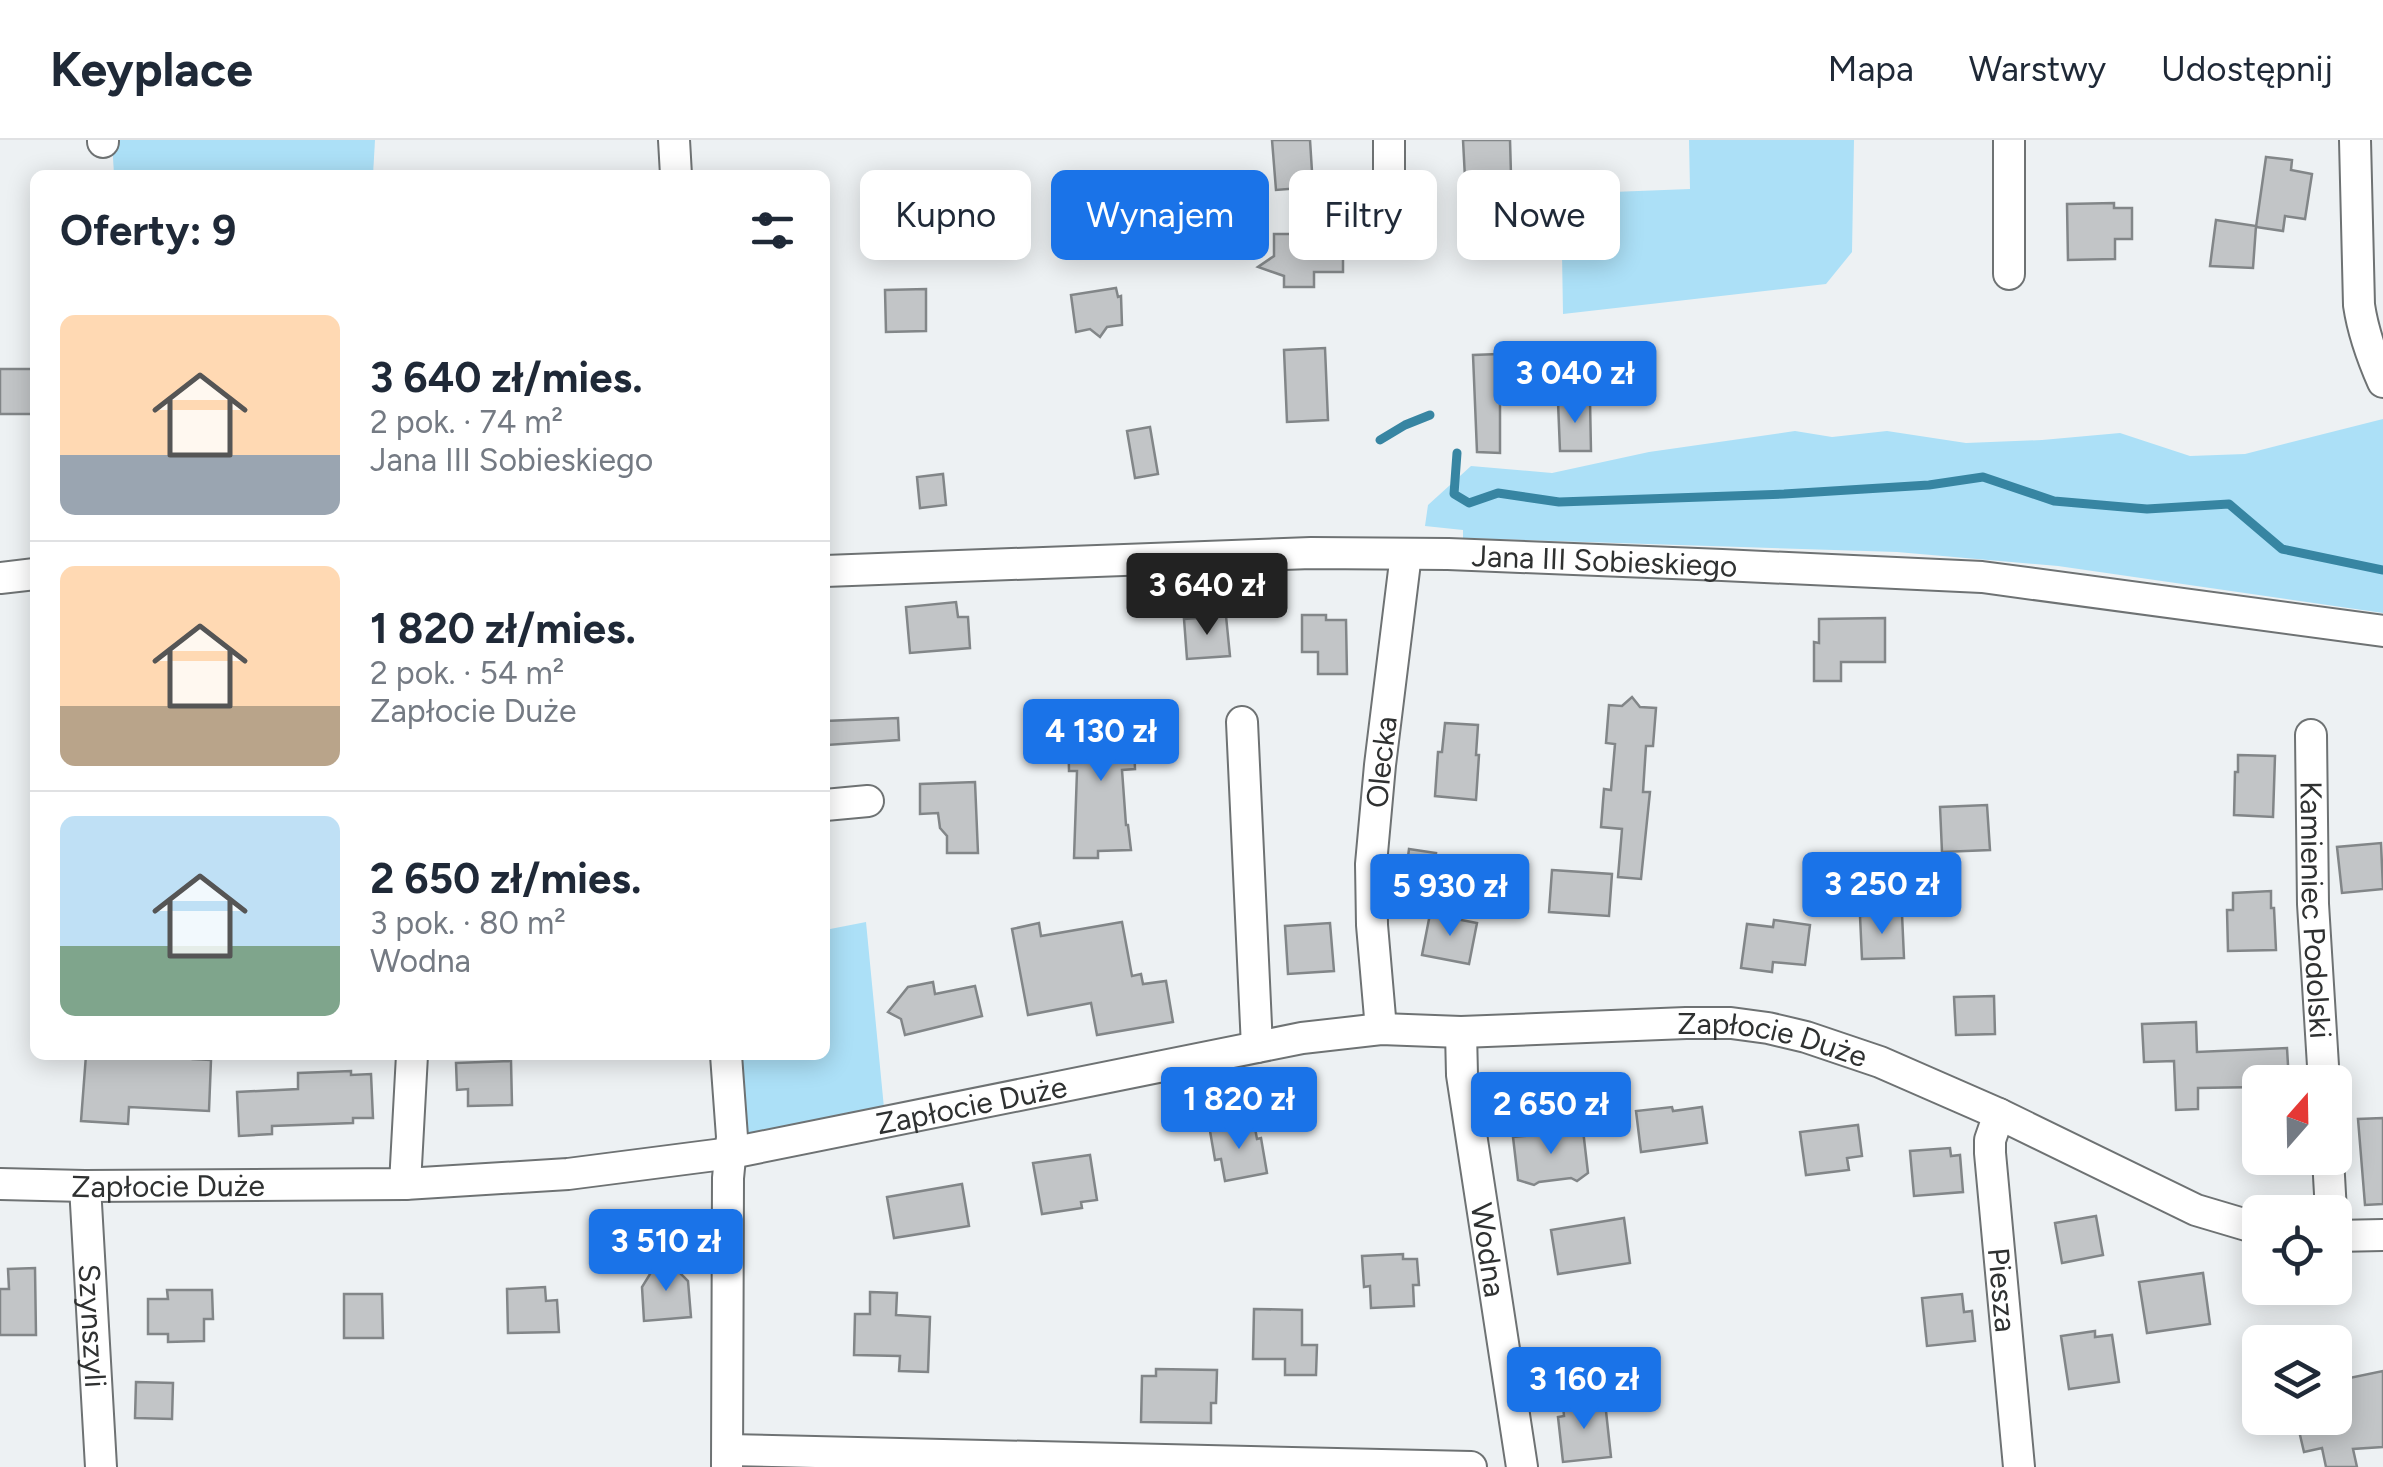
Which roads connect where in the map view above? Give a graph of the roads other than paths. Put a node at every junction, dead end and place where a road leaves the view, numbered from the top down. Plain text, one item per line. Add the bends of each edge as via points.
1 (674, 140) edge
2 (1389, 140) edge
3 (2009, 140) edge
4 (2355, 140) edge
5 (676, 170) edge
6 (1389, 170) edge
7 (2009, 274) dead end
8 (2383, 382) edge
9 (1406, 554) junction
10 (830, 571) edge
11 (30, 575) edge
12 (0, 578) edge
13 (2383, 631) edge
14 (1242, 722) dead end
15 (2311, 735) dead end
16 (868, 802) dead end
17 (830, 806) edge
18 (1382, 1029) junction
19 (1461, 1032) junction
20 (1257, 1047) junction
21 (412, 1060) edge
22 (726, 1060) edge
23 (2323, 1065) edge
24 (1999, 1114) junction
25 (731, 1153) junction
26 (0, 1184) edge
27 (406, 1184) junction
28 (84, 1186) junction
29 (2242, 1224) edge
30 (2383, 1235) edge
31 (2352, 1236) edge
32 (727, 1459) edge
33 (101, 1467) edge
34 (1471, 1467) edge
35 (1522, 1467) edge
36 (2018, 1467) edge

1 - 5 street
2 - 6 street
3 - 7 street
4 - 8 street via 2359,305
9 - 10 street, Jana III Sobieskiego
9 - 13 street, Jana III Sobieskiego via 1982,577
9 - 18 street, Olecka via 1371,864
11 - 12 street
14 - 20 street
15 - 23 street, Kamieniec Podolski
16 - 17 street
18 - 19 street, Zapłocie Duże
18 - 20 street, Zapłocie Duże
19 - 24 street, Zapłocie Duże via 1686,1023 1768,1028 1880,1062
19 - 35 street, Wodna
20 - 25 street, Zapłocie Duże
21 - 27 street
22 - 25 street
24 - 29 street, Zapłocie Duże via 2196,1210
24 - 36 street, Piesza via 1990,1153
25 - 27 street, Zapłocie Duże via 568,1174
25 - 32 street
26 - 28 street, Zapłocie Duże
27 - 28 street, Zapłocie Duże
28 - 33 street, Szynszyli
30 - 31 street
32 - 34 street

